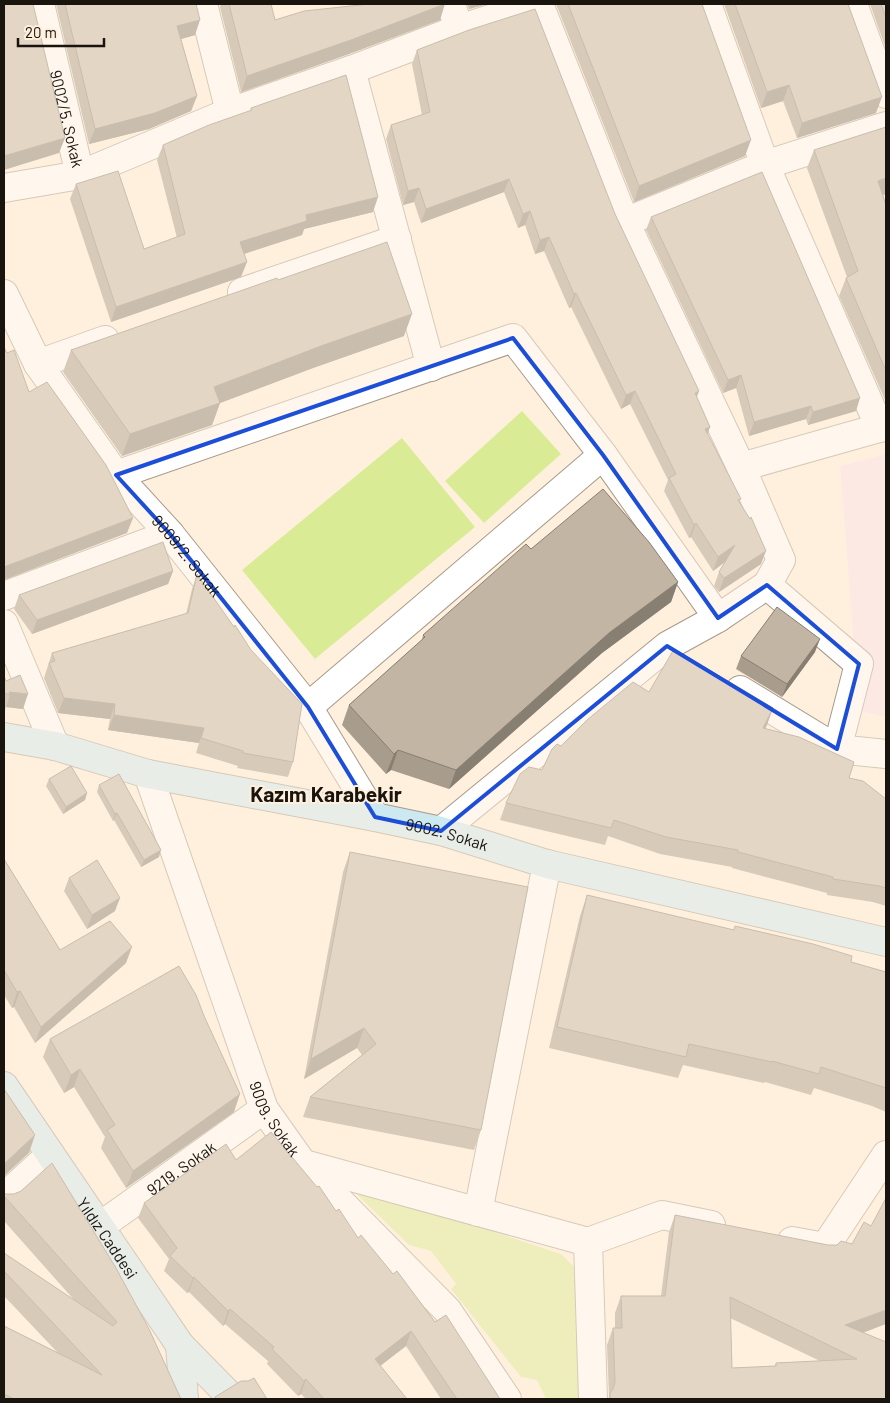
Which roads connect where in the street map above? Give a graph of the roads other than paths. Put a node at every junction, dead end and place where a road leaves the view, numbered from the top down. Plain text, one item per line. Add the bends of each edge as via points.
1 (40, 4) edge
2 (203, 4) edge
3 (538, 4) edge
4 (707, 4) edge
5 (853, 4) edge
6 (455, 16) edge
7 (351, 70) junction
8 (886, 94) edge
9 (230, 112) junction
10 (886, 126) edge
11 (765, 165) junction
12 (80, 176) junction
13 (4, 188) edge
14 (625, 222) junction
15 (397, 239) junction
16 (4, 294) edge
17 (217, 301) edge
18 (132, 331) edge
19 (38, 364) junction
20 (431, 367) junction
21 (883, 427) edge
22 (603, 454) junction
23 (741, 468) junction
24 (116, 475) junction
25 (170, 534) junction
26 (767, 585) junction
27 (4, 596) edge
28 (718, 618) junction
29 (4, 624) edge
30 (667, 646) junction
31 (693, 661) edge
32 (718, 677) edge
33 (308, 707) junction
34 (4, 737) edge
35 (55, 746) junction
36 (837, 749) junction
37 (886, 754) edge
38 (148, 774) junction
39 (375, 817) junction
40 (441, 831) junction
41 (547, 864) junction
42 (886, 942) edge
43 (4, 1086) edge
44 (264, 1109) junction
45 (50, 1155) junction
46 (886, 1156) edge
47 (303, 1164) junction
48 (4, 1197) edge
49 (478, 1212) junction
50 (99, 1227) junction
51 (739, 1230) edge
52 (768, 1236) edge
53 (588, 1242) junction
54 (180, 1345) junction
55 (184, 1399) edge
56 (233, 1399) edge
57 (506, 1399) edge
58 (593, 1399) edge

1 - 12 street, 9002/5. Sokak
2 - 9 street
3 - 6 street
3 - 14 street
4 - 11 street
5 - 8 street
6 - 7 street
7 - 9 street
7 - 15 street
9 - 12 street
10 - 11 street
11 - 14 street
11 - 21 street
12 - 13 street
14 - 23 street
15 - 17 street
15 - 20 street
16 - 19 street, 9009/2. Sokak
18 - 19 street
19 - 24 street, 9009/2. Sokak
20 - 22 street via 513,338
20 - 24 street
21 - 23 street
22 - 28 street
22 - 33 street
23 - 26 street via 781,560
24 - 25 street, 9009/2. Sokak
25 - 27 street
25 - 33 street, 9009/2. Sokak
26 - 28 street
26 - 36 street via 859,664
28 - 30 street
29 - 35 street
30 - 31 street
30 - 40 street
32 - 36 street
33 - 39 street, 9009/2. Sokak
34 - 35 street, 9002. Sokak
35 - 38 street, 9002. Sokak
36 - 37 street
38 - 39 street, 9002. Sokak
38 - 44 street, 9009. Sokak
39 - 40 street, 9002. Sokak
40 - 41 street, 9002. Sokak
41 - 42 street, 9002. Sokak
41 - 49 street
43 - 45 street, Yıldız Caddesi
44 - 47 street, 9009. Sokak
44 - 50 street, 9219. Sokak
45 - 48 street
45 - 50 street, Yıldız Caddesi
46 - 52 street via 826,1247
47 - 49 street
47 - 57 street, 9009. Sokak via 447,1310
49 - 53 street
50 - 54 street, Yıldız Caddesi
51 - 53 street via 662,1215
53 - 58 street
54 - 55 street
54 - 56 street, Yıldız Caddesi

